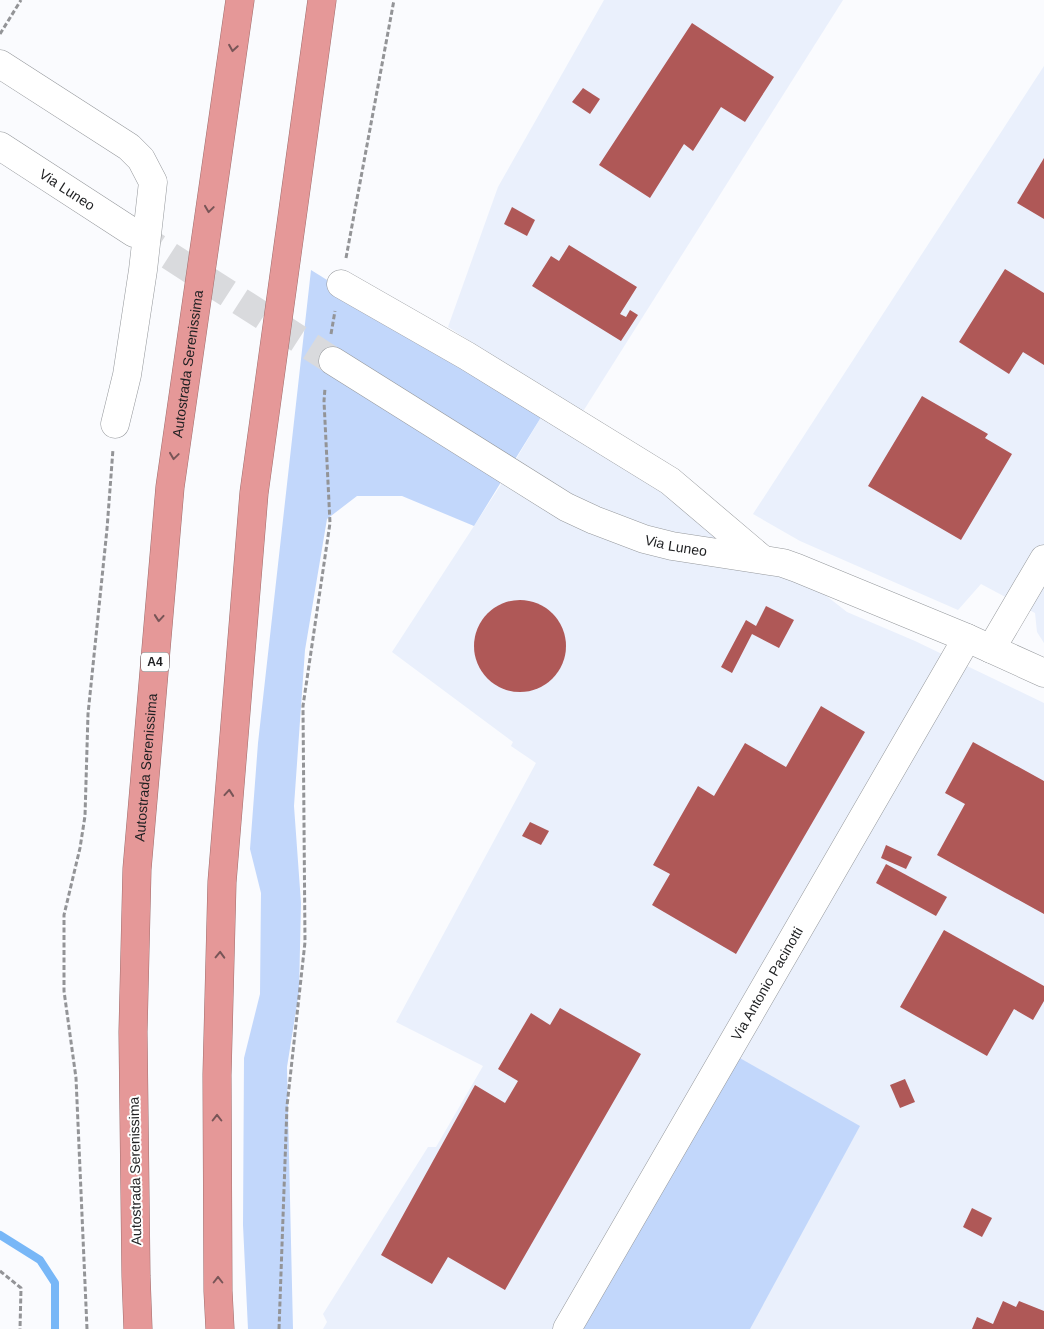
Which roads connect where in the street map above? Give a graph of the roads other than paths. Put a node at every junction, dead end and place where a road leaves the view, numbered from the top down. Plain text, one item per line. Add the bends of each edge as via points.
1 (240, 0) edge
2 (322, 0) edge
3 (0, 64) edge
4 (0, 146) edge
5 (134, 233) tunnel mouth
6 (341, 284) road end
7 (330, 361) tunnel mouth
8 (115, 424) road end
9 (762, 559) junction
10 (1044, 559) edge
11 (979, 643) junction
12 (1044, 673) edge
13 (138, 1329) edge
14 (220, 1329) edge
15 (567, 1329) edge

1 -> 13 highway, Autostrada Serenissima / A4 via 170,487 137,869 133,1032
14 -> 2 highway via 217,1075 222,882 254,493
3 - 8 street via 129,148 141,159 153,182 127,374
4 - 5 street, Via Luneo
6 - 9 street via 467,356 670,481
7 - 9 street, Via Luneo via 566,507 594,520 672,546
9 - 11 street, Via Luneo via 797,568
10 - 11 street, Via Antonio Pacinotti
11 - 12 street, Via Luneo
11 - 15 street, Via Antonio Pacinotti

